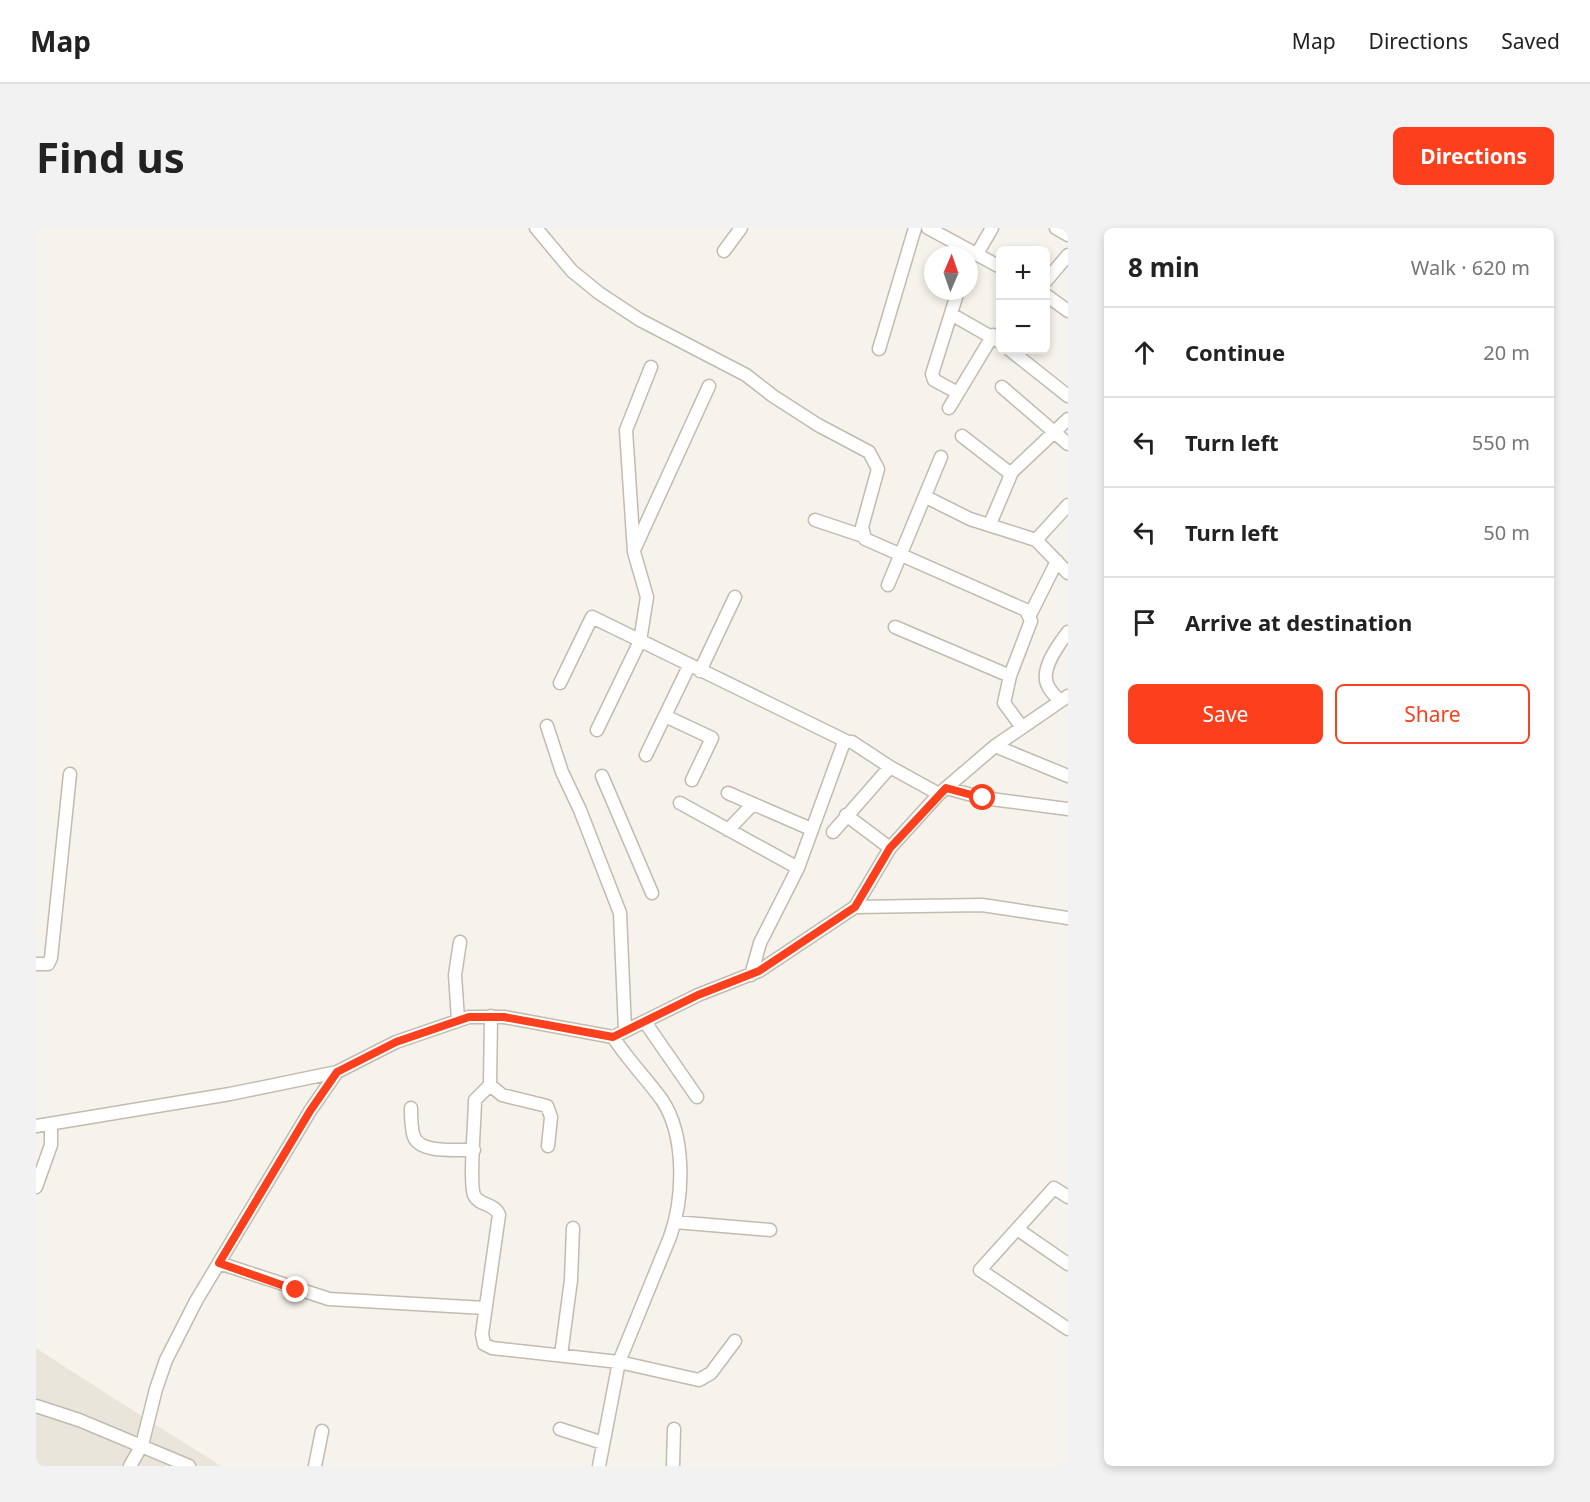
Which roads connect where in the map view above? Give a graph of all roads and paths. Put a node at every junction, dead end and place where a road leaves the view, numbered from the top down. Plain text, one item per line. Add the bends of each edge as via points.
1 (536, 228) edge
2 (915, 228) edge
3 (928, 228) edge
4 (992, 228) edge
5 (1056, 228) edge
6 (734, 230) edge
7 (1068, 235) edge
8 (958, 246) edge
9 (978, 246) edge
10 (724, 251) dead end
11 (1068, 255) edge
12 (978, 257) edge
13 (996, 265) edge
14 (1050, 276) edge
15 (1050, 298) edge
16 (955, 300) edge
17 (1068, 311) edge
18 (951, 314) junction
19 (996, 337) edge
20 (996, 339) edge
21 (879, 349) dead end
22 (1015, 354) edge
23 (651, 368) dead end
24 (709, 386) dead end
25 (1002, 387) dead end
26 (958, 393) junction
27 (1068, 396) edge
28 (949, 408) dead end
29 (1068, 419) edge
30 (1056, 431) junction
31 (962, 436) dead end
32 (1068, 444) edge
33 (941, 457) dead end
34 (1011, 474) junction
35 (927, 497) junction
36 (1068, 505) edge
37 (815, 520) dead end
38 (990, 524) junction
39 (863, 536) junction
40 (1036, 540) junction
41 (634, 552) junction
42 (901, 557) junction
43 (1057, 561) junction
44 (1068, 573) edge
45 (888, 585) dead end
46 (735, 597) dead end
47 (1030, 615) junction
48 (895, 627) dead end
49 (1068, 632) edge
50 (640, 641) junction
51 (695, 668) junction
52 (1010, 676) junction
53 (560, 683) dead end
54 (1064, 699) edge
55 (665, 716) junction
56 (547, 726) dead end
57 (1021, 726) junction
58 (597, 730) dead end
59 (846, 741) junction
60 (995, 746) junction
61 (646, 755) dead end
62 (890, 767) junction
63 (70, 774) dead end
64 (602, 776) dead end
65 (1068, 776) edge
66 (692, 780) dead end
67 (943, 791) junction
68 (728, 793) dead end
69 (680, 803) dead end
70 (753, 804) junction
71 (1068, 809) edge
72 (846, 815) junction
73 (728, 830) junction
74 (811, 830) junction
75 (833, 832) dead end
76 (890, 848) junction
77 (798, 868) junction
78 (652, 893) dead end
79 (855, 907) junction
80 (1068, 918) edge
81 (460, 942) dead end
82 (36, 964) edge
83 (751, 975) junction
84 (491, 1016) junction
85 (458, 1019) junction
86 (645, 1022) junction
87 (625, 1030) junction
88 (613, 1037) junction
89 (337, 1072) junction
90 (490, 1085) junction
91 (697, 1097) dead end
92 (411, 1108) dead end
93 (36, 1126) edge
94 (51, 1126) junction
95 (548, 1146) dead end
96 (474, 1150) junction
97 (36, 1186) edge
98 (1068, 1197) edge
99 (675, 1222) junction
100 (573, 1228) dead end
101 (1017, 1228) junction
102 (770, 1230) dead end
103 (219, 1263) junction
104 (1068, 1264) edge
105 (485, 1308) junction
106 (1068, 1329) edge
107 (735, 1341) dead end
108 (561, 1355) junction
109 (619, 1362) junction
110 (36, 1406) edge
111 (560, 1429) dead end
112 (674, 1429) dead end
113 (322, 1431) dead end
114 (603, 1443) junction
115 (142, 1445) junction
116 (130, 1466) edge
117 (189, 1466) edge
118 (315, 1466) edge
119 (599, 1466) edge
120 (672, 1466) edge

1 - 39 street via 572,271 599,293 640,320 747,375 773,396 869,452 878,469
2 - 21 street
3 - 8 street
4 - 9 street
5 - 7 street
6 - 10 street
11 - 14 street
12 - 13 street
15 - 17 street
16 - 18 street
18 - 19 street
18 - 26 street via 932,376
20 - 26 street
22 - 27 street
23 - 41 street via 626,430
24 - 41 street
25 - 30 street
26 - 28 street
29 - 30 street
30 - 32 street
30 - 34 street
31 - 34 street
33 - 35 street
34 - 38 street
35 - 38 street via 970,519
35 - 42 street
36 - 40 street
37 - 39 street
38 - 40 street
39 - 42 street
40 - 43 street
41 - 50 street via 647,597
42 - 45 street
42 - 47 street via 1021,606
43 - 44 street
43 - 47 street
46 - 51 street
47 - 52 street via 1029,630
48 - 52 street
49 - 54 street via 1053,655 1046,676 1048,686
50 - 51 street
50 - 53 street via 592,617
50 - 58 street
51 - 55 street
51 - 59 street
52 - 57 street via 1004,705
54 - 57 street
55 - 61 street
55 - 66 street via 712,738
56 - 87 street via 620,914
57 - 60 street
59 - 62 street
59 - 74 street
60 - 65 street
60 - 67 street
62 - 67 street
62 - 72 street
63 - 82 street via 51,958 48,964
64 - 78 street
67 - 71 street
67 - 76 street
68 - 70 street
69 - 73 street
70 - 73 street
70 - 74 street
72 - 75 street
72 - 76 street
73 - 77 street
74 - 77 street
76 - 79 street
77 - 83 street via 760,943
79 - 80 street via 982,905
79 - 83 street
81 - 85 street via 455,975
83 - 86 street via 698,995
84 - 85 street
84 - 88 street
84 - 90 street
85 - 89 street via 396,1042
86 - 87 street
86 - 91 street
87 - 88 street
88 - 99 street via 663,1102 674,1128 679,1150
89 - 94 street
89 - 103 street
90 - 95 street via 502,1095 547,1106 551,1117
90 - 96 street via 475,1100
92 - 96 street via 417,1142 433,1148
93 - 94 street
94 - 97 street via 51,1145
96 - 105 street via 474,1193 499,1215
98 - 101 street via 1054,1188
99 - 102 street
99 - 109 street
100 - 108 street
101 - 104 street
101 - 106 street via 980,1270
103 - 105 street via 329,1299
103 - 115 street via 166,1360
105 - 108 street via 482,1340 487,1347
107 - 109 street via 711,1373 699,1380
108 - 109 street
109 - 114 street
110 - 115 street
111 - 114 street
112 - 120 street
113 - 118 street
114 - 119 street
115 - 116 street
115 - 117 street

